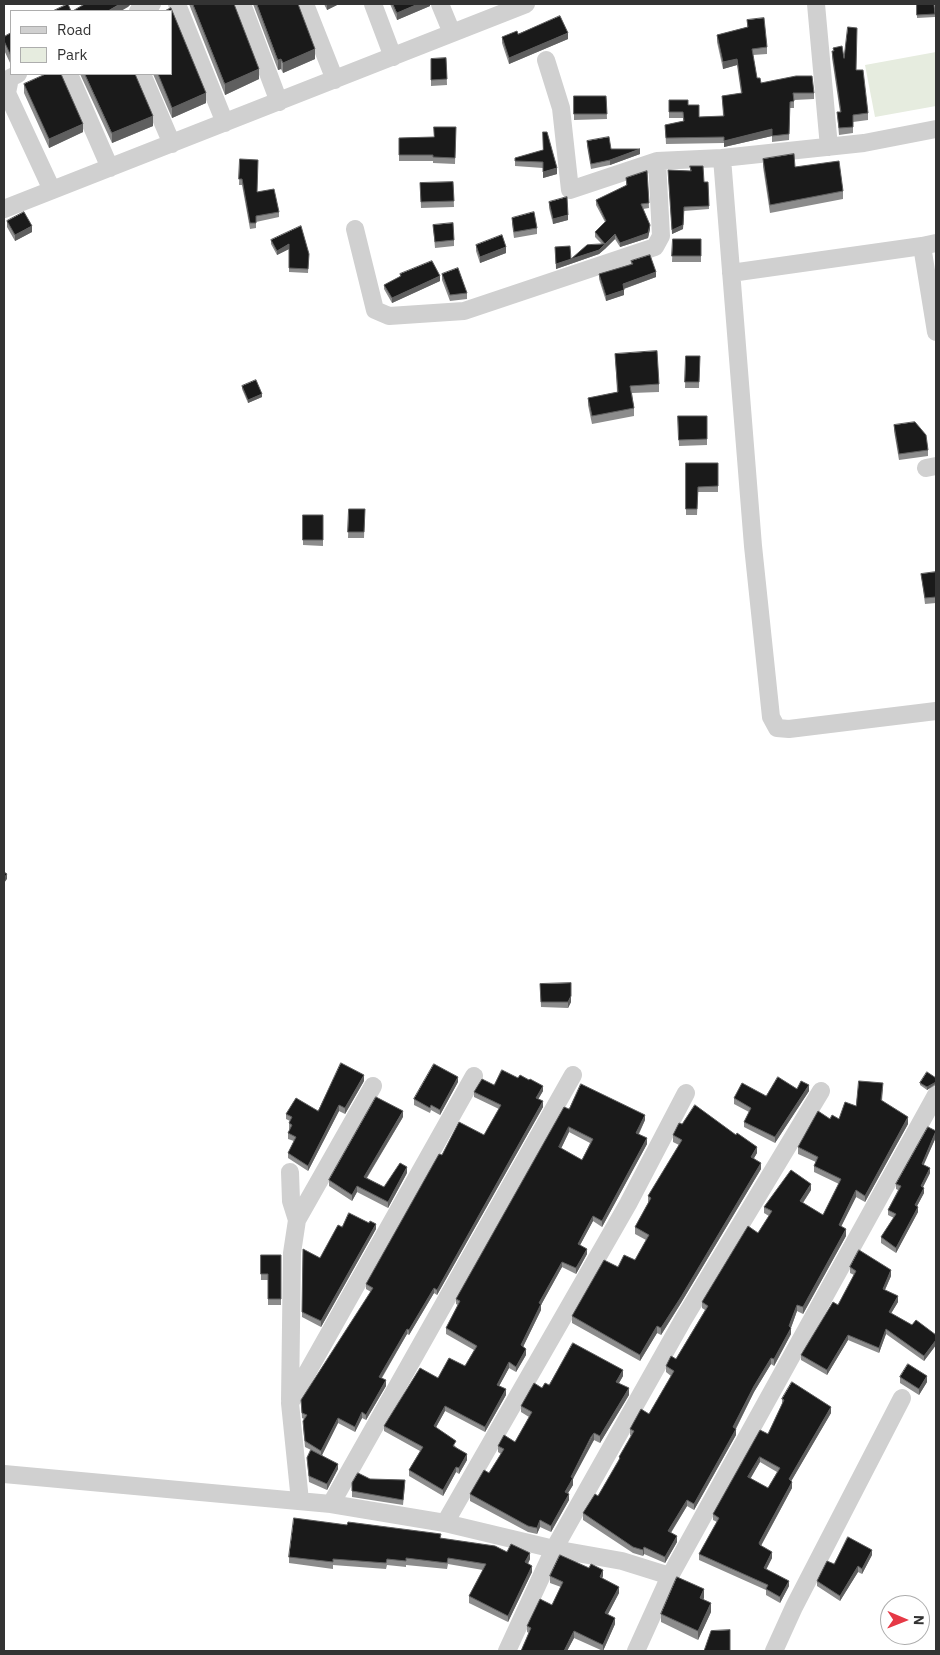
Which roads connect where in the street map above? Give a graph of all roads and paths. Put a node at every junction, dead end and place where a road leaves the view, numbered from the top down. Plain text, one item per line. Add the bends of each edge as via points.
1 (152, 4) edge
2 (177, 4) edge
3 (242, 4) edge
4 (305, 4) edge
5 (374, 4) edge
6 (440, 4) edge
7 (526, 4) edge
8 (816, 4) edge
9 (506, 8) edge
10 (140, 10) edge
11 (452, 34) junction
12 (393, 57) junction
13 (546, 60) dead end
14 (16, 75) edge
15 (69, 75) edge
16 (142, 75) edge
17 (334, 80) junction
18 (279, 102) junction
19 (225, 123) junction
20 (936, 128) edge
21 (172, 144) junction
22 (829, 147) junction
23 (722, 158) junction
24 (657, 161) junction
25 (110, 168) junction
26 (52, 190) junction
27 (4, 209) edge
28 (354, 229) dead end
29 (929, 244) edge
30 (731, 273) junction
31 (936, 332) edge
32 (936, 711) edge
33 (573, 1075) dead end
34 (474, 1076) dead end
35 (373, 1086) dead end
36 (821, 1091) dead end
37 (686, 1092) dead end
38 (936, 1095) edge
39 (290, 1172) dead end
40 (297, 1220) junction
41 (902, 1398) dead end
42 (290, 1403) junction
43 (4, 1474) edge
44 (300, 1501) junction
45 (331, 1504) junction
46 (445, 1523) junction
47 (554, 1549) junction
48 (670, 1576) junction
49 (507, 1651) edge
50 (636, 1651) edge
51 (774, 1651) edge

1 - 10 street
2 - 19 street
3 - 18 street
4 - 17 street
5 - 12 street
6 - 11 street
7 - 9 street
8 - 22 street
9 - 11 street
11 - 12 street
12 - 17 street
13 - 24 street via 561,108 570,190
14 - 26 street via 10,78 7,94
15 - 25 street
16 - 21 street
17 - 18 street
18 - 19 street
19 - 21 street
20 - 22 street
21 - 25 street
22 - 23 street
23 - 24 street
23 - 30 street
24 - 28 street via 661,236 655,248 464,311 389,316 375,310
25 - 26 street
26 - 27 street
29 - 30 street
29 - 31 street
30 - 32 street via 753,546 771,717 777,728 790,729
33 - 45 street
34 - 42 street
35 - 40 street
36 - 47 street via 683,1320
37 - 46 street via 628,1204
38 - 48 street
39 - 40 street via 291,1201
40 - 42 street via 292,1253
41 - 51 street via 798,1598
42 - 44 street
43 - 44 street
44 - 45 street
45 - 46 street
46 - 47 street
47 - 48 street via 622,1561
47 - 49 street
48 - 50 street

